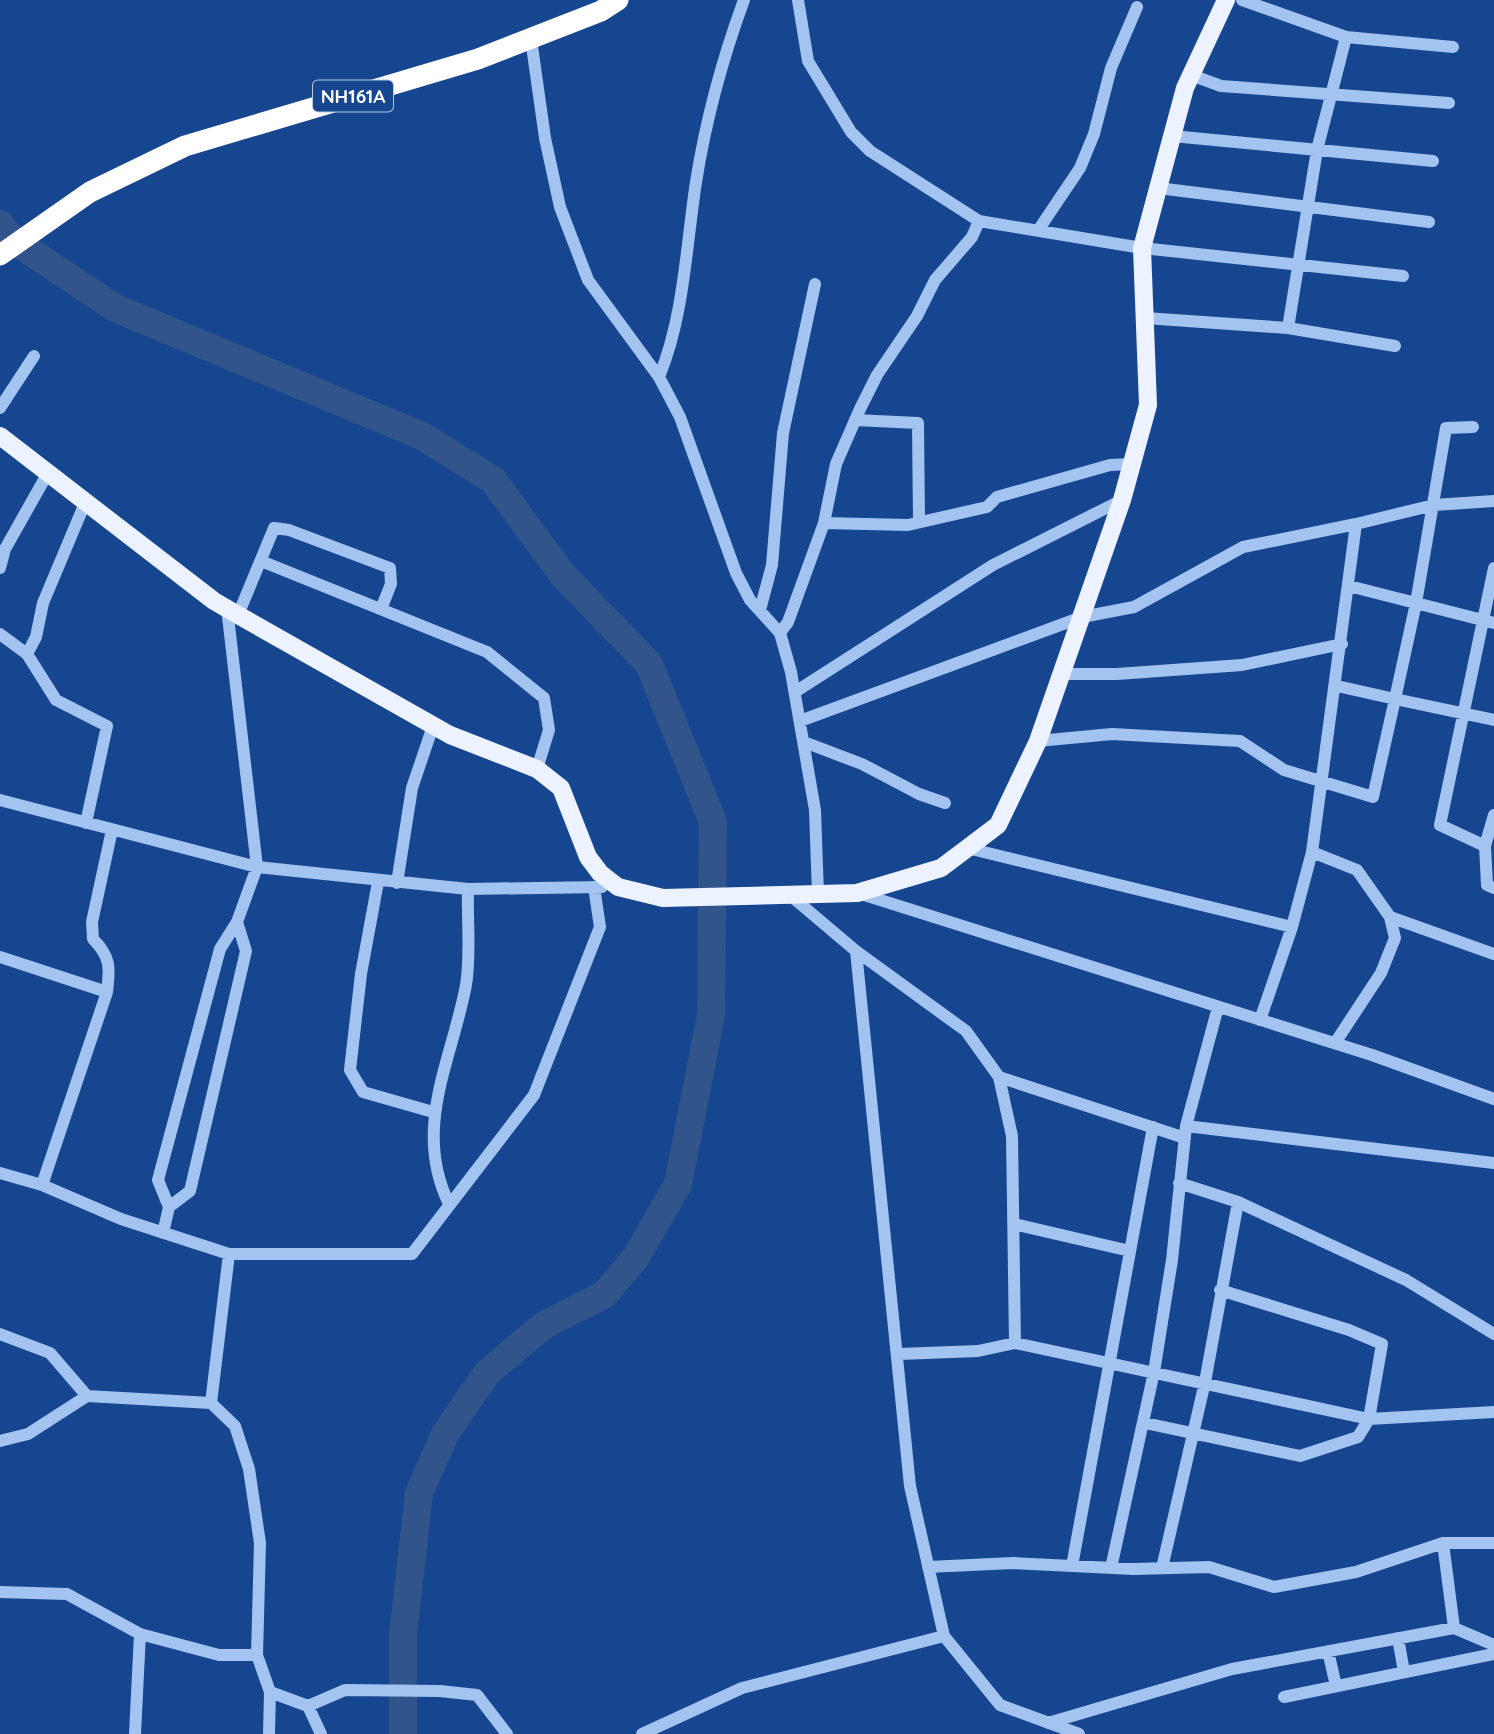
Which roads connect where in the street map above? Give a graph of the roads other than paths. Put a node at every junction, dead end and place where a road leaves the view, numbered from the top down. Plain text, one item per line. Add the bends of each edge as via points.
1 (618, 0) edge
2 (744, 0) edge
3 (798, 0) edge
4 (1226, 0) edge
5 (1242, 0) edge
6 (1137, 7) dead end
7 (1346, 37) junction
8 (531, 39) junction
9 (1453, 47) dead end
10 (1191, 75) junction
11 (1329, 94) junction
12 (1449, 103) dead end
13 (1172, 136) junction
14 (1317, 150) junction
15 (1433, 162) dead end
16 (1158, 188) junction
17 (1306, 206) junction
18 (979, 221) junction
19 (1429, 222) dead end
20 (1039, 229) junction
21 (1142, 248) junction
22 (0, 255) edge
23 (1296, 263) junction
24 (1403, 276) dead end
25 (815, 284) dead end
26 (1145, 318) junction
27 (1288, 328) junction
28 (1395, 346) dead end
29 (34, 356) dead end
30 (659, 377) junction
31 (0, 408) edge
32 (855, 420) junction
33 (1473, 427) dead end
34 (0, 436) edge
35 (1131, 464) junction
36 (49, 471) junction
37 (1122, 500) junction
38 (1494, 501) edge
39 (85, 503) junction
40 (1434, 505) junction
41 (919, 521) junction
42 (824, 523) junction
43 (1356, 524) junction
44 (261, 561) junction
45 (0, 568) edge
46 (1494, 568) edge
47 (1349, 586) junction
48 (1416, 603) junction
49 (381, 610) junction
50 (760, 610) junction
51 (232, 612) junction
52 (1082, 617) junction
53 (1488, 622) edge
54 (780, 633) junction
55 (0, 634) edge
56 (1342, 644) junction
57 (27, 654) junction
58 (1062, 674) junction
59 (1337, 686) junction
60 (795, 692) junction
61 (1395, 699) junction
62 (1465, 715) junction
63 (1494, 720) edge
64 (800, 721) junction
65 (433, 726) junction
66 (1038, 741) junction
67 (804, 742) junction
68 (537, 769) junction
69 (1321, 782) junction
70 (0, 800) edge
71 (945, 803) dead end
72 (1494, 815) edge
73 (86, 823) junction
74 (112, 830) junction
75 (1485, 846) junction
76 (967, 848) junction
77 (1312, 852) junction
78 (257, 866) junction
79 (378, 882) junction
80 (397, 883) junction
81 (594, 887) junction
82 (618, 887) junction
83 (1494, 888) edge
84 (468, 889) junction
85 (857, 893) junction
86 (818, 894) junction
87 (791, 896) junction
88 (1390, 917) junction
89 (237, 922) junction
90 (1292, 927) junction
91 (856, 951) junction
92 (1494, 954) edge
93 (0, 957) edge
94 (107, 992) junction
95 (1218, 1007) junction
96 (1259, 1020) junction
97 (1335, 1043) junction
98 (999, 1077) junction
99 (1494, 1099) edge
100 (433, 1112) junction
101 (1153, 1127) junction
102 (1186, 1132) junction
103 (1494, 1163) edge
104 (0, 1173) edge
105 (1179, 1183) junction
106 (41, 1185) junction
107 (1238, 1202) junction
108 (449, 1204) junction
109 (169, 1207) junction
110 (1014, 1224) junction
111 (163, 1233) junction
112 (1130, 1251) junction
113 (229, 1254) junction
114 (1220, 1290) junction
115 (0, 1334) edge
116 (1494, 1334) edge
117 (1015, 1343) junction
118 (899, 1354) junction
119 (1111, 1362) junction
120 (1154, 1372) junction
121 (1205, 1382) junction
122 (88, 1396) junction
123 (211, 1403) junction
124 (1494, 1412) edge
125 (1369, 1419) junction
126 (1145, 1423) junction
127 (1194, 1432) junction
128 (0, 1441) edge
129 (1443, 1543) junction
130 (1494, 1543) edge
131 (1072, 1566) junction
132 (928, 1567) junction
133 (1111, 1568) junction
134 (1162, 1568) junction
135 (0, 1592) edge
136 (1454, 1628) junction
137 (140, 1634) junction
138 (944, 1636) junction
139 (1398, 1638) junction
140 (1494, 1645) edge
141 (1328, 1651) junction
142 (1494, 1654) edge
143 (257, 1655) junction
144 (1404, 1672) junction
145 (1336, 1686) junction
146 (270, 1692) junction
147 (1284, 1697) dead end
148 (308, 1706) junction
149 (1048, 1723) junction
150 (135, 1734) edge
151 (269, 1734) edge
152 (321, 1734) edge
153 (507, 1734) edge
154 (642, 1734) edge
155 (1079, 1734) edge

1 - 8 highway, NH161A via 601,12
2 - 30 street via 712,97 673,345
3 - 18 street via 808,61 851,132 870,151
4 - 10 main road
5 - 7 street
6 - 20 street via 1111,68 1080,168
7 - 9 street
7 - 11 street
8 - 22 highway, NH161A via 185,146 90,192
8 - 30 street via 560,207 588,280
10 - 11 street via 1221,86
10 - 13 main road
11 - 12 street
11 - 14 street
13 - 14 street
13 - 16 main road
14 - 15 street
14 - 17 street
16 - 17 street
16 - 21 main road
17 - 19 street
17 - 23 street
18 - 20 street
18 - 32 street via 972,237 935,280
20 - 21 street
21 - 23 street
21 - 26 main road
23 - 24 street
23 - 27 street
25 - 50 street via 783,433 772,565
26 - 27 street
26 - 35 main road via 1148,405
27 - 28 street
29 - 31 street
30 - 50 street via 680,417 736,572
32 - 41 street via 918,423
32 - 42 street via 836,464
33 - 40 street via 1446,428
34 - 36 main road
35 - 37 main road
35 - 41 street via 1110,465 997,497 987,507
36 - 39 main road
36 - 45 street via 5,549
37 - 52 main road
37 - 60 street via 993,565
38 - 40 street
39 - 51 main road
39 - 57 street
40 - 43 street
40 - 48 street
41 - 42 street via 908,525
42 - 54 street
43 - 47 street
43 - 52 street via 1243,547 1134,607
44 - 49 street
44 - 49 street via 274,528 390,568 391,584
44 - 51 street
46 - 53 street
47 - 48 street
47 - 56 street
48 - 53 street
48 - 61 street
49 - 68 street via 487,652 544,698 550,730
50 - 54 street
51 - 65 main road
51 - 78 street
52 - 58 main road
52 - 64 street
53 - 62 street
54 - 60 street
55 - 57 street
56 - 58 street via 1242,665
56 - 59 street
57 - 73 street via 55,700 107,726
58 - 66 main road
59 - 61 street
59 - 69 street
60 - 64 street
61 - 62 street
61 - 69 street via 1373,797
62 - 63 street
62 - 75 street via 1440,825
64 - 67 street
65 - 68 main road
65 - 80 street via 412,788
66 - 69 street via 1112,734 1240,741 1284,770
66 - 76 main road via 998,825
67 - 71 street
67 - 86 street via 815,810
68 - 82 main road via 561,788 588,856
69 - 77 street
70 - 73 street
72 - 75 street
73 - 74 street
74 - 78 street
74 - 94 street via 92,922 93,939 111,966
75 - 83 street via 1487,885
76 - 85 main road via 941,868
76 - 90 street
77 - 88 street via 1357,870
77 - 90 street
78 - 79 street
78 - 89 street
79 - 80 street
79 - 100 street via 350,1070 363,1092
80 - 84 street
81 - 82 street
81 - 84 street
81 - 108 street via 600,927 534,1095
82 - 87 main road via 663,898
84 - 100 street via 466,984
85 - 86 main road
85 - 95 street
86 - 87 main road
87 - 91 street
88 - 92 street
88 - 97 street via 1395,938 1388,958
89 - 109 street via 220,949 158,1180
89 - 109 street via 246,951 190,1191
90 - 96 street
91 - 98 street via 966,1031
91 - 118 street
93 - 94 street
94 - 106 street
95 - 96 street
95 - 102 street
96 - 97 street
97 - 99 street
98 - 101 street
98 - 110 street via 1012,1136
100 - 108 street via 442,1190
101 - 102 street
101 - 112 street
102 - 103 street
102 - 105 street
104 - 106 street
105 - 107 street
105 - 120 street
106 - 111 street
107 - 114 street
107 - 116 street via 1406,1280
108 - 113 street via 412,1254
109 - 111 street
110 - 112 street
110 - 117 street
111 - 113 street
112 - 119 street
113 - 123 street
114 - 121 street
114 - 125 street via 1382,1344
115 - 122 street via 50,1353
117 - 118 street via 978,1351
117 - 119 street
118 - 132 street via 910,1486
119 - 120 street
119 - 131 street
120 - 121 street
120 - 126 street
121 - 125 street
121 - 127 street
122 - 123 street
122 - 128 street via 28,1434
123 - 143 street via 235,1426 249,1469 261,1543
124 - 125 street
125 - 127 street via 1357,1437 1300,1456
126 - 127 street
126 - 133 street
127 - 134 street
129 - 130 street
129 - 134 street via 1356,1572 1274,1587 1209,1567
129 - 136 street
131 - 132 street
131 - 133 street
132 - 138 street
133 - 134 street
135 - 137 street via 68,1594
136 - 139 street
136 - 140 street
137 - 143 street via 219,1655
137 - 150 street
138 - 149 street via 1000,1706
138 - 154 street via 742,1688
139 - 141 street
139 - 144 street
141 - 145 street
141 - 149 street via 1232,1669
142 - 144 street
143 - 146 street
144 - 145 street
145 - 147 street
146 - 148 street
146 - 151 street
148 - 152 street
148 - 153 street via 345,1690 477,1695
149 - 155 street

